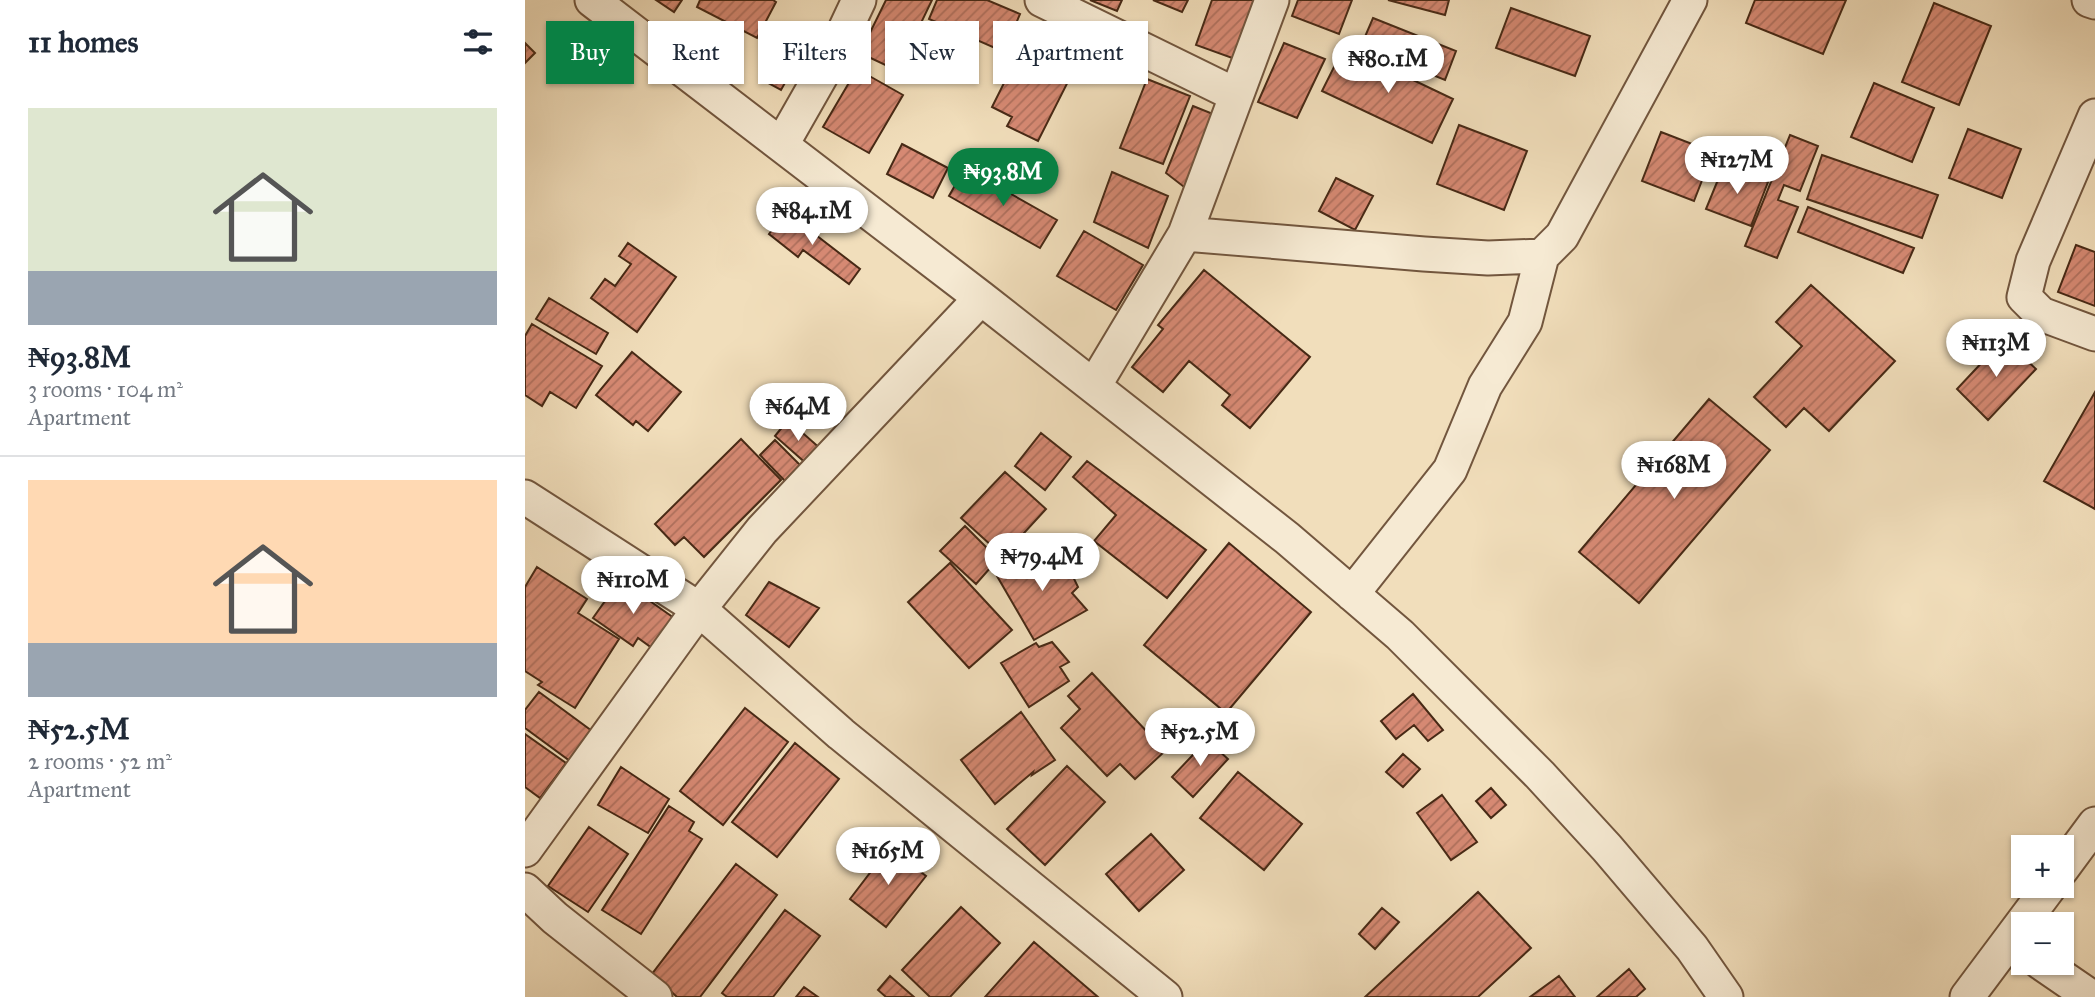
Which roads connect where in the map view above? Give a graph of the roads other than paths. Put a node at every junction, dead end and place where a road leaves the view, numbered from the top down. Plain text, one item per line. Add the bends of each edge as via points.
1 (592, 0) edge
2 (859, 0) edge
3 (1042, 0) edge
4 (1272, 0) edge
5 (1690, 0) edge
6 (2089, 0) edge
7 (2095, 2) edge
8 (1237, 95) junction
9 (2095, 116) edge
10 (782, 144) junction
11 (1185, 234) junction
12 (1542, 256) junction
13 (981, 298) junction
14 (2095, 334) edge
15 (1094, 386) junction
16 (525, 497) edge
17 (1352, 594) junction
18 (699, 609) junction
19 (2095, 824) edge
20 (525, 850) edge
21 (2074, 852) edge
22 (525, 890) edge
23 (2011, 952) edge
24 (2059, 975) edge
25 (655, 997) edge
26 (1165, 997) edge
27 (1726, 997) edge
28 (1966, 997) edge
29 (2091, 997) edge

1 - 10 street
2 - 10 street
3 - 8 street
4 - 8 street
5 - 12 street via 1562,236
6 - 7 street
8 - 11 street
9 - 14 street via 2033,261 2024,297 2041,314
10 - 13 street
11 - 12 street via 1437,255
11 - 15 street
12 - 17 street via 1525,322 1485,386 1450,470
13 - 15 street
13 - 18 street via 762,530
15 - 17 street
16 - 18 street
17 - 27 street via 1400,635 1540,775 1692,948
18 - 20 street
18 - 26 street via 841,734
19 - 21 street
22 - 25 street
23 - 28 street
24 - 29 street

